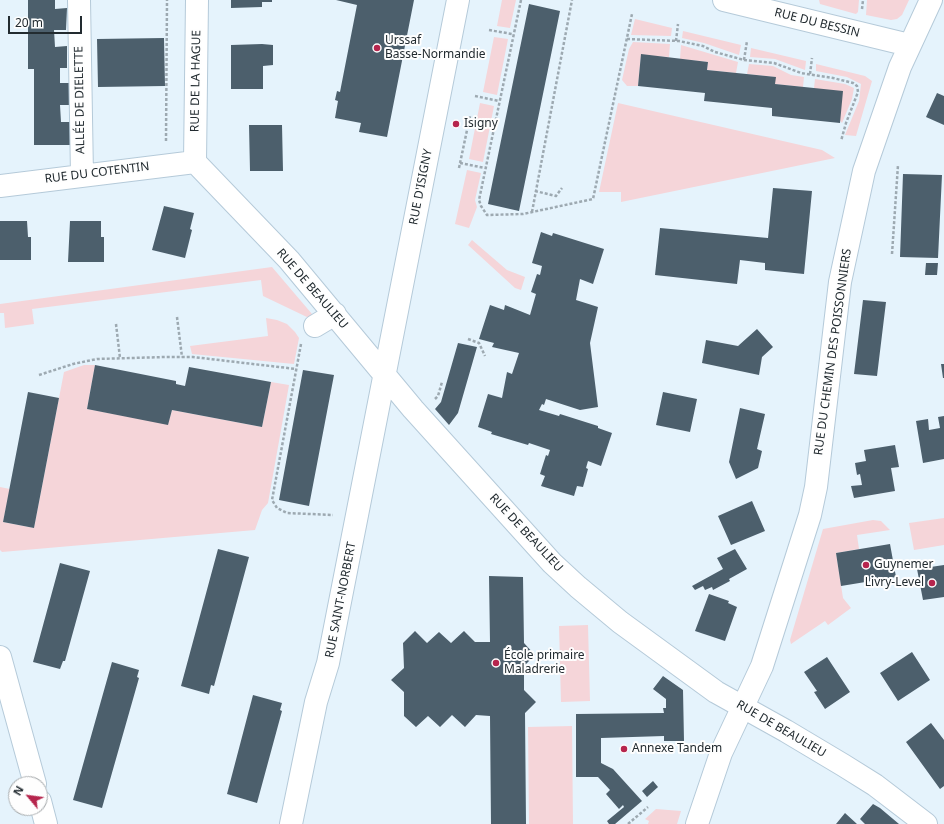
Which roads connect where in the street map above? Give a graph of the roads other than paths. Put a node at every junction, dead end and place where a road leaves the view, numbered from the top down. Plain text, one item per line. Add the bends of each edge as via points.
1 (78, 0) edge
2 (197, 0) edge
3 (458, 0) edge
4 (724, 0) edge
5 (932, 0) edge
6 (909, 45) junction
7 (195, 162) junction
8 (82, 175) junction
9 (0, 186) edge
10 (335, 314) junction
11 (308, 333) road end
12 (384, 375) junction
13 (0, 657) edge
14 (744, 707) junction
15 (33, 776) edge
16 (291, 824) edge
17 (697, 824) edge
18 (926, 824) edge

1 - 8 street, ALLÉE DE DIELETTE
2 - 7 street, RUE DE LA HAGUE
3 - 12 street, RUE D'ISIGNY
4 - 6 street, RUE DU BESSIN
5 - 6 street, RUE DU CHEMIN DES POISSONNIERS
6 - 14 street, RUE DU CHEMIN DES POISSONNIERS via 866,165 846,252 840,282 816,487 810,515 762,666
7 - 8 street, RUE DU COTENTIN
7 - 10 street, RUE DE BEAULIEU via 289,260
8 - 9 street, RUE DU COTENTIN
10 - 11 street
10 - 12 street, RUE DE BEAULIEU
12 - 14 street, RUE DE BEAULIEU via 563,573 620,622 716,692
12 - 16 street, RUE SAINT-NORBERT via 328,663 316,702
13 - 15 street
14 - 17 street, RUE DU CHEMIN DES POISSONNIERS via 721,753
14 - 18 street, RUE DE BEAULIEU via 875,785

